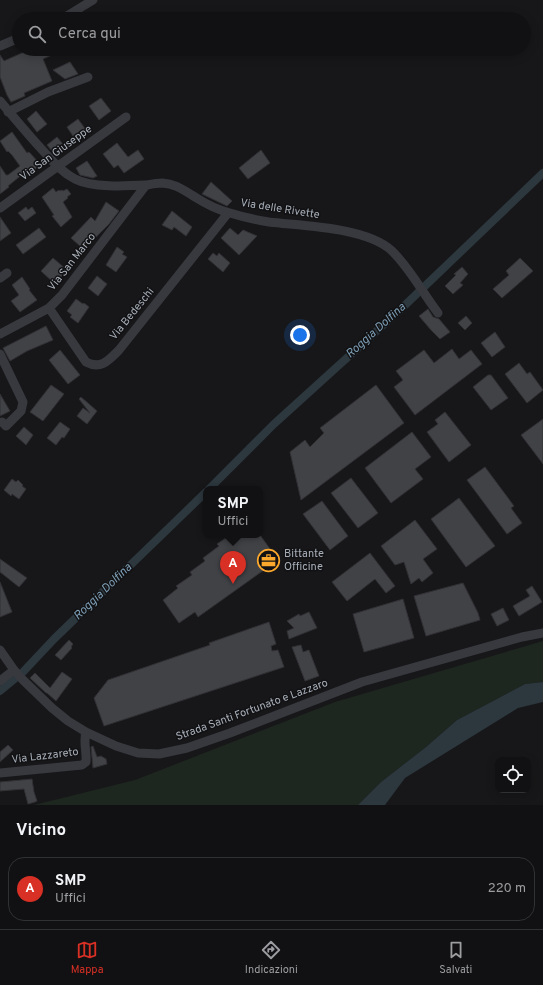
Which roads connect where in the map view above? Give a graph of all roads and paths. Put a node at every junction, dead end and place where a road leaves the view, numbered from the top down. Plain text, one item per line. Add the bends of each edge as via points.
1 (90, 1) edge
2 (73, 12) edge
3 (12, 41) edge
4 (0, 46) edge
5 (88, 78) dead end
6 (0, 102) edge
7 (8, 112) junction
8 (126, 117) dead end
9 (58, 167) junction
10 (146, 185) junction
11 (0, 208) edge
12 (228, 213) junction
13 (49, 308) junction
14 (438, 313) dead end
15 (0, 334) edge
16 (0, 354) edge
17 (2, 422) dead end
18 (543, 633) edge
19 (0, 650) edge
20 (15, 671) junction
21 (0, 681) edge
22 (86, 732) junction
23 (0, 773) edge

1 - 2 street
3 - 4 street
5 - 7 street via 48,92
6 - 7 street, Via delle Rivette
7 - 9 street, Via delle Rivette
8 - 9 street, Via San Giuseppe
9 - 10 street, Via delle Rivette via 76,180 86,183
9 - 11 street, Via San Giuseppe
10 - 12 street, Via delle Rivette via 161,183 181,188
10 - 13 street, Via San Marco via 62,295
12 - 13 street, Via Bedeschi via 119,350 106,362 93,366 86,362
12 - 14 street, Via delle Rivette via 268,222 360,235 378,242 400,259
13 - 15 street, Via San Marco
16 - 17 street via 23,402 21,411 15,418 6,426
18 - 22 street, Strada Santi Fortunato e Lazzaro via 362,682 187,748 159,754 138,753
19 - 20 street, Strada Santi Fortunato e Lazzaro
20 - 21 street
20 - 22 street, Strada Santi Fortunato e Lazzaro via 52,708
22 - 23 street, Via Lazzareto via 84,737 87,755 86,762 82,765

